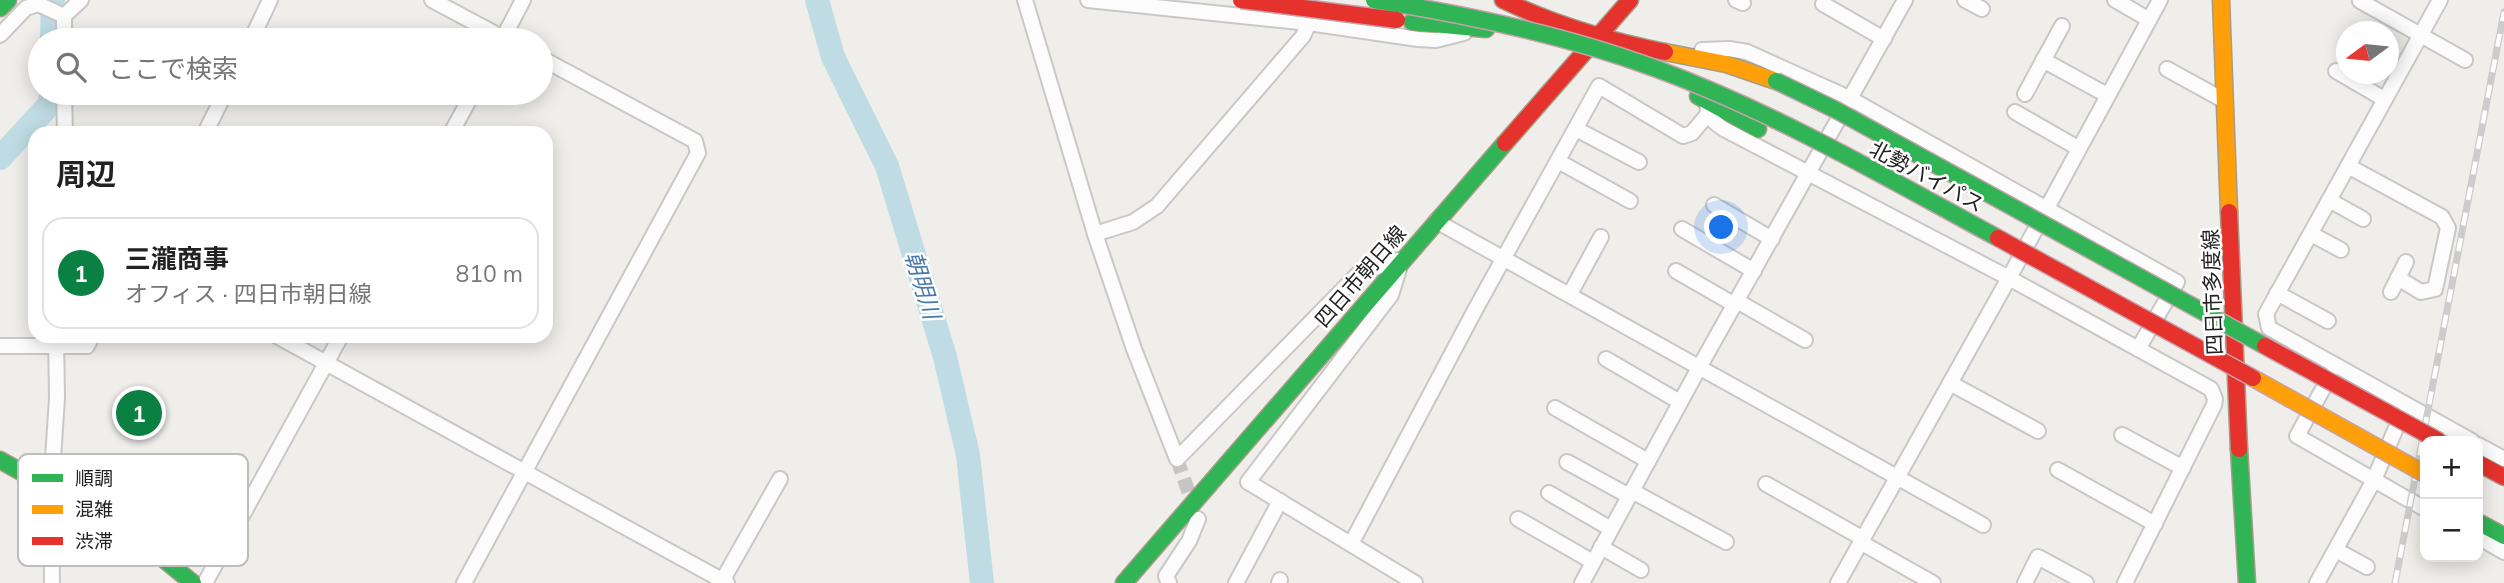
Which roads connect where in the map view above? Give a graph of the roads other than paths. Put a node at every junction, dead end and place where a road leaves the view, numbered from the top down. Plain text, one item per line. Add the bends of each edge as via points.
1 (8, 0) edge
2 (81, 0) edge
3 (270, 0) edge
4 (432, 0) edge
5 (523, 0) edge
6 (1025, 0) edge
7 (1088, 0) edge
8 (1241, 0) edge
9 (1310, 0) edge
10 (1374, 0) edge
11 (1503, 0) edge
12 (1630, 0) edge
13 (1965, 0) edge
14 (2115, 0) edge
15 (2160, 0) edge
16 (2221, 0) edge
17 (2360, 1) edge
18 (2436, 1) edge
19 (1899, 2) edge
20 (1823, 4) dead end
21 (0, 8) edge
22 (1982, 9) dead end
23 (63, 16) junction
24 (2148, 19) junction
25 (1309, 23) junction
26 (2062, 26) dead end
27 (1476, 27) junction
28 (64, 28) edge
29 (257, 28) edge
30 (482, 28) edge
31 (510, 28) edge
32 (0, 35) edge
33 (2420, 35) junction
34 (1597, 37) junction
35 (1884, 39) junction
36 (1585, 51) junction
37 (1673, 53) junction
38 (2043, 60) junction
39 (2465, 60) dead end
40 (553, 65) edge
41 (2167, 69) dead end
42 (2358, 84) edge
43 (2025, 94) dead end
44 (2107, 95) junction
45 (1851, 99) junction
46 (2384, 99) junction
47 (2225, 101) junction
48 (64, 105) edge
49 (219, 105) edge
50 (466, 105) edge
51 (1708, 108) junction
52 (2015, 112) dead end
53 (65, 126) edge
54 (208, 126) edge
55 (455, 126) edge
56 (1576, 129) junction
57 (2078, 148) junction
58 (1558, 161) junction
59 (1639, 162) dead end
60 (2348, 166) junction
61 (1809, 172) junction
62 (2329, 200) junction
63 (1630, 201) dead end
64 (1714, 205) dead end
65 (2045, 209) junction
66 (2363, 219) dead end
67 (1436, 220) junction
68 (1682, 229) dead end
69 (1095, 234) junction
70 (2311, 234) junction
71 (1601, 237) dead end
72 (1772, 239) junction
73 (2341, 250) dead end
74 (1403, 258) junction
75 (1505, 258) junction
76 (2406, 262) dead end
77 (1676, 271) dead end
78 (1754, 271) junction
79 (2009, 278) junction
80 (2399, 278) junction
81 (2391, 292) dead end
82 (2277, 293) junction
83 (1570, 294) junction
84 (1736, 303) junction
85 (2159, 314) junction
86 (2328, 321) dead end
87 (1805, 340) dead end
88 (42, 343) edge
89 (56, 343) edge
90 (64, 343) edge
91 (88, 343) edge
92 (290, 343) edge
93 (337, 343) edge
94 (0, 346) edge
95 (2138, 349) junction
96 (2236, 358) junction
97 (1606, 359) dead end
98 (326, 363) junction
99 (1700, 366) junction
100 (2336, 366) junction
101 (1950, 383) junction
102 (2250, 396) dead end
103 (1681, 402) junction
104 (2315, 402) junction
105 (2406, 405) junction
106 (1555, 408) dead end
107 (2285, 415) dead end
108 (2223, 421) junction
109 (2038, 431) dead end
110 (2122, 435) dead end
111 (2430, 436) edge
112 (2463, 436) edge
113 (2483, 448) edge
114 (53, 454) edge
115 (2504, 459) edge
116 (0, 460) edge
117 (1648, 461) junction
118 (1567, 462) dead end
119 (2483, 466) edge
120 (2183, 468) junction
121 (18, 470) edge
122 (2059, 470) dead end
123 (2420, 471) edge
124 (524, 472) junction
125 (1897, 476) junction
126 (2504, 477) edge
127 (780, 479) dead end
128 (2374, 480) junction
129 (1766, 484) dead end
130 (2420, 490) edge
131 (1549, 493) dead end
132 (1631, 494) junction
133 (1280, 501) junction
134 (248, 505) edge
135 (2420, 506) edge
136 (1198, 519) tunnel mouth
137 (1518, 519) dead end
138 (1983, 524) dead end
139 (2155, 524) junction
140 (2483, 525) edge
141 (1611, 529) junction
142 (2504, 536) edge
143 (1861, 540) junction
144 (2483, 540) edge
145 (1726, 542) dead end
146 (1351, 544) junction
147 (1601, 547) junction
148 (2336, 550) junction
149 (2504, 552) edge
150 (1593, 562) junction
151 (172, 566) edge
152 (214, 566) edge
153 (2367, 568) dead end
154 (1641, 570) dead end
155 (1242, 581) edge
156 (1587, 581) edge
157 (724, 582) edge
158 (192, 583) edge
159 (205, 583) edge
160 (464, 583) edge
161 (1124, 583) edge
162 (1169, 583) edge
163 (1415, 583) edge
164 (1838, 583) edge
165 (1933, 583) edge
166 (2025, 583) edge
167 (2086, 583) edge
168 (2125, 583) edge
169 (2247, 583) edge
170 (2317, 583) edge

1 - 21 main road
2 - 23 street
3 - 29 street
4 - 30 street
5 - 31 street
6 - 69 street
7 - 25 street
8 - 27 main road, bridge
9 - 25 street
10 - 123 main road, 北勢バイパス, bridge via 1542,34 1692,83 1839,152
11 - 34 main road
12 - 34 main road, 四日市朝日線
13 - 22 street
14 - 24 street
15 - 24 street
16 - 47 main road, 四日市多度線
17 - 33 street
18 - 33 street
19 - 35 street
20 - 35 street
23 - 28 street
23 - 32 street via 38,4 26,8
24 - 44 street
25 - 27 street via 1436,40
25 - 69 street via 1303,36 1157,206 1133,222
26 - 38 street
27 - 36 main road
33 - 39 street
33 - 46 street
34 - 36 main road, 四日市朝日線
34 - 37 main road
35 - 45 street
36 - 51 main road via 1655,74
36 - 67 main road, 四日市朝日線
37 - 45 street via 1747,52
37 - 111 main road, bridge via 1727,63 1836,110
38 - 43 street
38 - 44 street
40 - 124 street via 695,142 698,153
41 - 47 street
42 - 46 street
44 - 57 street
45 - 61 street
45 - 65 street
46 - 60 street
47 - 96 main road, 四日市多度線
48 - 53 street
49 - 54 street
50 - 55 street
51 - 56 street via 1692,133 1683,136 1599,86
51 - 61 street via 1715,123 1724,129
51 - 102 main road via 1876,190
52 - 57 street
56 - 58 street
56 - 59 street
57 - 65 street
58 - 63 street
58 - 75 street
60 - 62 street
60 - 80 street via 2442,217 2448,228 2435,289 2421,292
61 - 72 street
61 - 79 street
62 - 66 street
62 - 70 street
64 - 72 street
65 - 79 street
65 - 85 street via 2177,282
67 - 74 main road, 四日市朝日線
67 - 75 street
68 - 78 street
69 - 74 street via 1177,460 1358,274
70 - 73 street
70 - 82 street
71 - 83 street
72 - 78 street
74 - 133 street via 1391,295 1248,482
74 - 161 main road, 四日市朝日線
75 - 83 street
75 - 146 street
76 - 80 street
77 - 84 street
78 - 84 street
79 - 95 street
79 - 101 street
80 - 81 street
82 - 86 street
82 - 100 street via 2266,314 2269,328
83 - 99 street
84 - 87 street
84 - 99 street
85 - 95 street
85 - 96 street
88 - 94 street
89 - 114 street
90 - 91 street
92 - 98 street
93 - 98 street
95 - 108 street via 2211,389
96 - 104 street
96 - 108 main road, 四日市多度線
97 - 103 street
98 - 124 street
98 - 134 street
99 - 103 street
99 - 125 street
100 - 104 street
100 - 105 street
101 - 109 street
101 - 125 street
103 - 117 street
104 - 128 street via 2297,436
105 - 112 street
105 - 128 street
106 - 117 street
107 - 130 main road
108 - 120 street
108 - 169 main road, 四日市多度線
110 - 120 street
113 - 115 street
116 - 121 main road
117 - 132 street
118 - 132 street
119 - 126 main road
120 - 139 street
122 - 139 street
124 - 157 street
124 - 160 street
125 - 138 street
125 - 143 street
127 - 157 street
128 - 135 street
128 - 148 street
129 - 143 street
131 - 141 street
132 - 141 street
132 - 145 street
133 - 146 street
133 - 155 street
136 - 162 street via 1166,576
137 - 150 street
139 - 168 street
140 - 142 main road
141 - 147 street
143 - 164 street
143 - 165 street
144 - 149 street
146 - 163 street
147 - 150 street
147 - 154 street
148 - 153 street
148 - 170 street
150 - 156 street
151 - 158 main road
152 - 159 street
166 - 167 street via 2038,557

